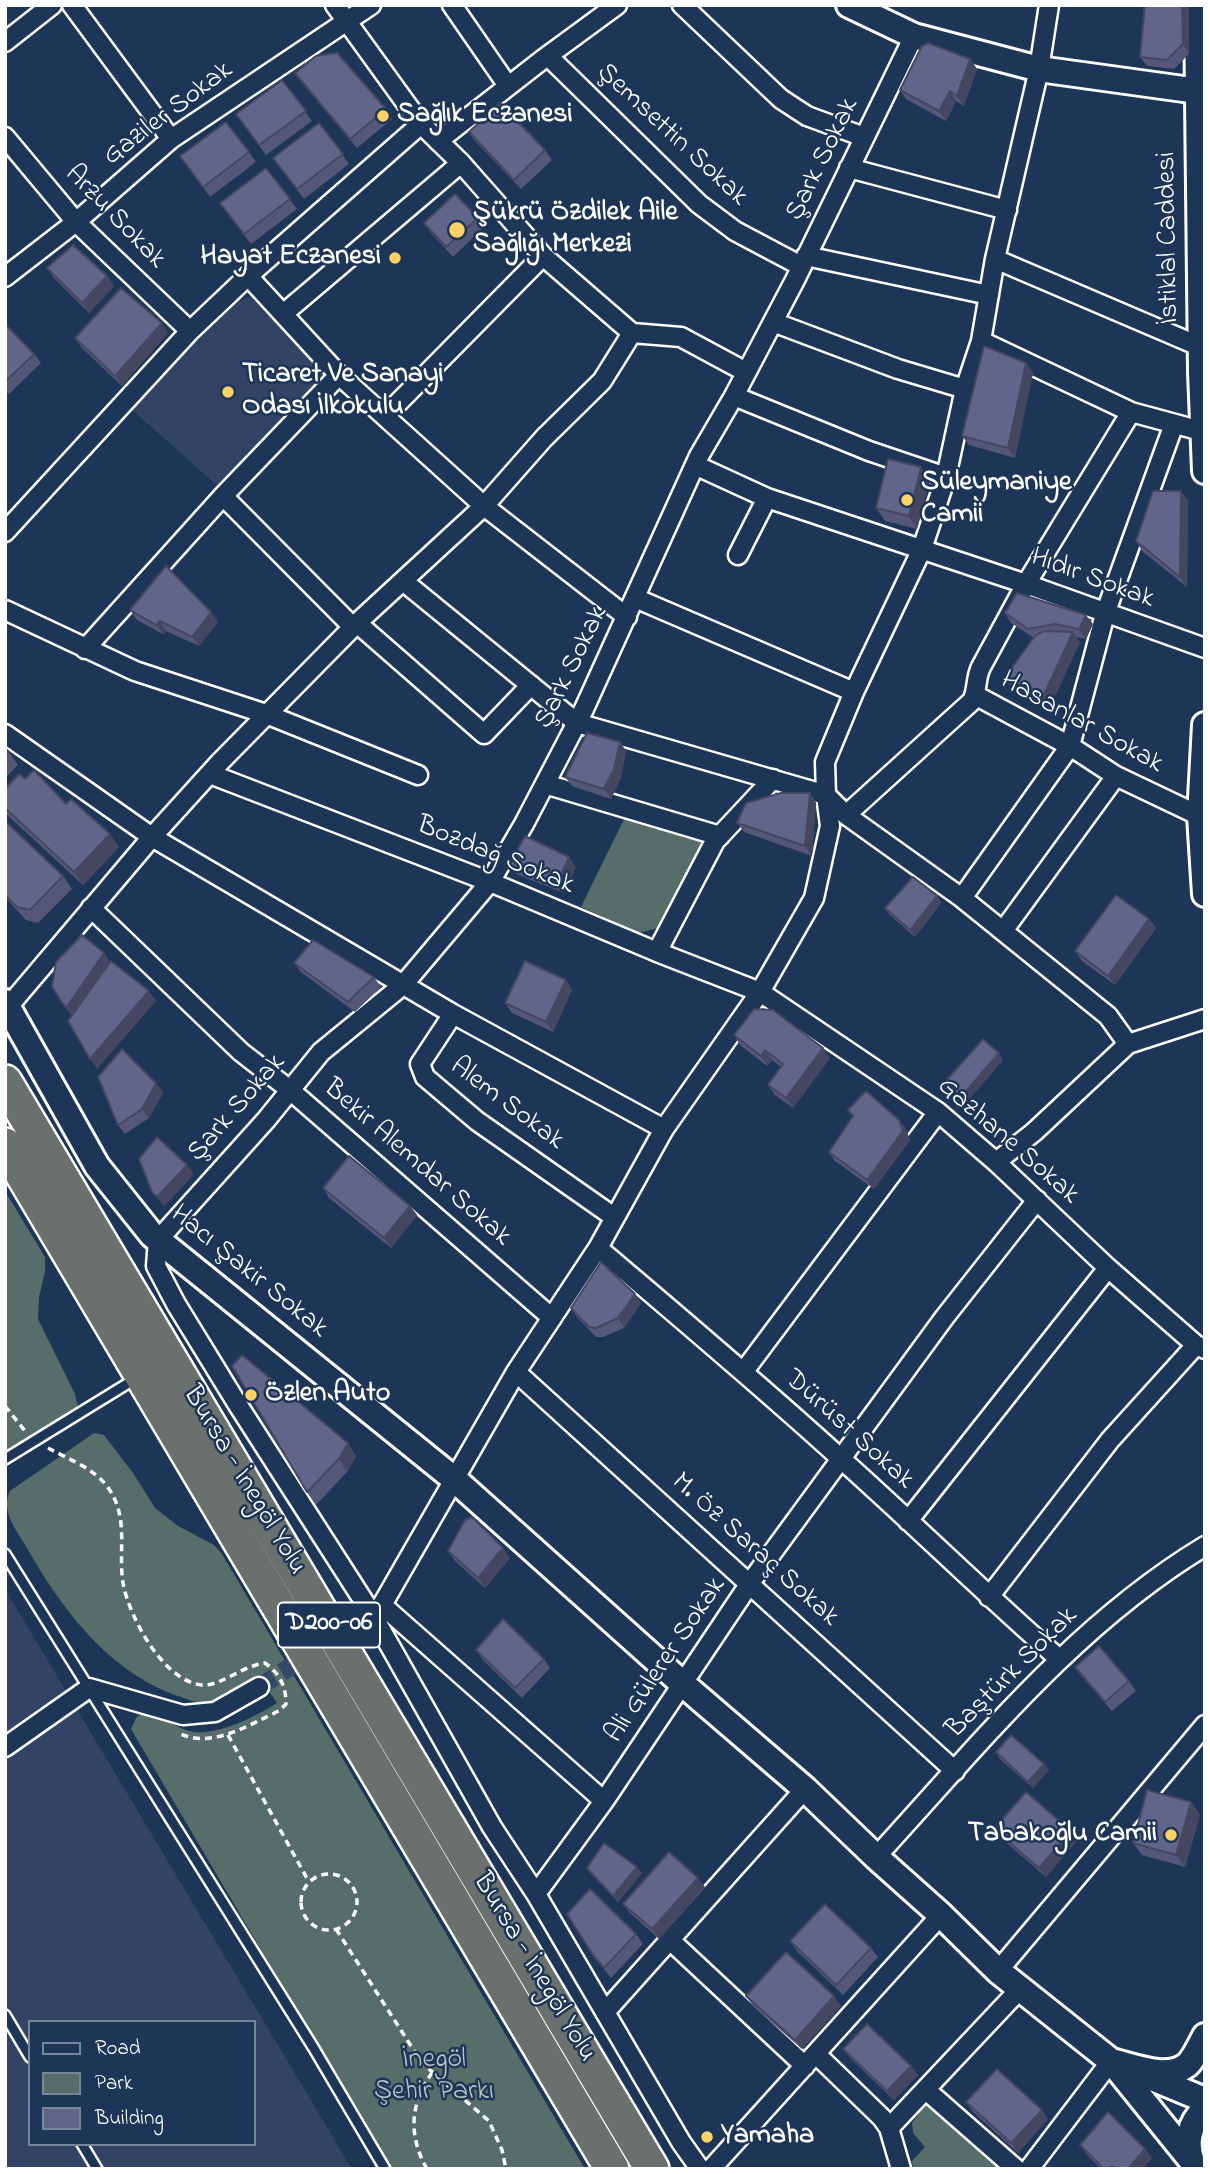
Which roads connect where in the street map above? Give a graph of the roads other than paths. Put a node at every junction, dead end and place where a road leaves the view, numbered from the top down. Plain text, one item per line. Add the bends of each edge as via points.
1 (52, 5) edge
2 (72, 5) edge
3 (335, 5) edge
4 (371, 5) edge
5 (452, 5) edge
6 (617, 5) edge
7 (682, 5) edge
8 (849, 5) edge
9 (1049, 5) edge
10 (1197, 5) edge
11 (346, 21) junction
12 (915, 36) junction
13 (5, 42) edge
14 (548, 56) junction
15 (1039, 69) junction
16 (508, 86) junction
17 (1202, 92) edge
18 (421, 124) junction
19 (5, 137) edge
20 (864, 137) junction
21 (172, 139) junction
22 (438, 142) junction
23 (461, 163) junction
24 (849, 168) junction
25 (1007, 210) junction
26 (76, 222) junction
27 (543, 257) junction
28 (995, 259) junction
29 (804, 261) junction
30 (248, 276) junction
31 (5, 277) edge
32 (989, 295) junction
33 (283, 314) junction
34 (773, 322) junction
35 (190, 331) junction
36 (632, 333) junction
37 (981, 341) junction
38 (1201, 346) junction
39 (746, 372) junction
40 (1203, 372) edge
41 (339, 375) junction
42 (965, 389) junction
43 (734, 396) junction
44 (1131, 412) junction
45 (385, 416) junction
46 (1174, 425) junction
47 (1204, 432) edge
48 (695, 465) junction
49 (1205, 471) edge
50 (946, 477) junction
51 (223, 496) junction
52 (767, 498) junction
53 (484, 506) junction
54 (5, 532) edge
55 (922, 549) junction
56 (738, 555) dead end
57 (403, 580) junction
58 (1026, 584) junction
59 (635, 598) junction
60 (5, 610) edge
61 (1105, 614) junction
62 (627, 617) junction
63 (355, 625) junction
64 (1205, 648) edge
65 (85, 649) junction
66 (531, 685) junction
67 (854, 692) junction
68 (976, 694) junction
69 (266, 714) junction
70 (577, 723) junction
71 (1205, 725) edge
72 (5, 734) edge
73 (1070, 746) junction
74 (210, 774) junction
75 (418, 775) dead end
76 (1116, 776) junction
77 (773, 779) junction
78 (545, 784) junction
79 (826, 794) junction
80 (846, 815) junction
81 (1200, 816) junction
82 (720, 836) junction
83 (152, 837) junction
84 (490, 882) junction
85 (1205, 887) edge
86 (1205, 894) edge
87 (962, 898) junction
88 (91, 908) junction
89 (1003, 931) junction
90 (657, 952) junction
91 (403, 985) junction
92 (760, 992) junction
93 (7, 1004) edge
94 (453, 1014) junction
95 (1205, 1019) edge
96 (1128, 1044) junction
97 (5, 1082) edge
98 (290, 1090) junction
99 (939, 1112) junction
100 (664, 1129) junction
101 (5, 1145) edge
102 (996, 1161) junction
103 (1037, 1200) junction
104 (614, 1217) junction
105 (158, 1240) junction
106 (598, 1248) junction
107 (1108, 1268) junction
108 (552, 1318) junction
109 (1200, 1347) edge
110 (744, 1371) junction
111 (516, 1372) junction
112 (140, 1375) junction
113 (841, 1458) junction
114 (5, 1459) edge
115 (454, 1479) junction
116 (908, 1521) junction
117 (1205, 1546) edge
118 (5, 1555) edge
119 (751, 1583) junction
120 (989, 1597) junction
121 (373, 1612) junction
122 (1058, 1658) junction
123 (684, 1685) junction
124 (259, 1687) tunnel mouth
125 (89, 1688) junction
126 (1205, 1725) edge
127 (5, 1747) edge
128 (955, 1771) junction
129 (805, 1789) junction
130 (604, 1801) junction
131 (876, 1857) junction
132 (536, 1894) junction
133 (941, 1915) junction
134 (671, 1941) junction
135 (998, 1972) junction
136 (1021, 1988) junction
137 (606, 2011) junction
138 (5, 2015) edge
139 (1205, 2036) edge
140 (28, 2054) edge
141 (810, 2060) junction
142 (1111, 2061) junction
143 (926, 2090) junction
144 (1205, 2100) edge
145 (1205, 2109) edge
146 (890, 2128) junction
147 (83, 2146) edge
148 (1193, 2164) edge
149 (898, 2167) edge
150 (97, 2169) edge
151 (385, 2169) edge
152 (611, 2169) edge
153 (652, 2169) edge
154 (700, 2169) edge
155 (710, 2169) edge
156 (1016, 2169) edge
157 (1029, 2169) edge

1 - 13 street
2 - 21 street
3 - 11 street
4 - 11 street, Gaziler Sokak
5 - 16 street
6 - 14 street
7 - 20 street via 781,99 807,116
8 - 12 street
9 - 15 street
10 - 17 street, İstiklal Caddesi
11 - 18 street
11 - 21 street, Gaziler Sokak
12 - 15 street
12 - 20 street, Şark Sokak
14 - 16 street
14 - 29 street, Şemsettin Sokak via 699,204 735,231
15 - 17 street
15 - 25 street
16 - 22 street
17 - 38 street, İstiklal Caddesi
18 - 22 street
18 - 30 street
19 - 26 street, Arzu Sokak
20 - 24 street, Şark Sokak
21 - 26 street, Gaziler Sokak
22 - 23 street
23 - 27 street
23 - 33 street
24 - 25 street
24 - 29 street, Şark Sokak
25 - 28 street
26 - 31 street, Gaziler Sokak
26 - 35 street, Arzu Sokak
27 - 36 street
27 - 45 street
28 - 32 street
28 - 38 street
29 - 32 street, Şemsettin Sokak
29 - 34 street, Şark Sokak
30 - 33 street
30 - 35 street
32 - 37 street
33 - 41 street
34 - 39 street, Şark Sokak
34 - 42 street
35 - 54 street
36 - 39 street via 681,337
36 - 53 street via 602,381
37 - 42 street
37 - 44 street
38 - 40 street, İstiklal Caddesi
39 - 43 street, Şark Sokak
40 - 47 street, İstiklal Caddesi
41 - 45 street
41 - 51 street
42 - 50 street
43 - 48 street, Şark Sokak
43 - 50 street
44 - 46 street
44 - 58 street
45 - 53 street
46 - 47 street
46 - 61 street
47 - 49 street, İstiklal Caddesi
48 - 52 street, Hıdır Sokak
48 - 59 street, Şark Sokak
50 - 55 street
51 - 63 street
51 - 65 street
52 - 55 street, Hıdır Sokak
52 - 56 street
53 - 57 street
53 - 62 street
55 - 58 street, Hıdır Sokak
55 - 67 street
57 - 63 street
57 - 66 street
58 - 61 street, Hıdır Sokak
58 - 68 street via 975,680
59 - 62 street, Şark Sokak
59 - 67 street
60 - 65 street
61 - 64 street, Hıdır Sokak
61 - 73 street
62 - 70 street, Şark Sokak
63 - 66 street via 484,734
63 - 69 street
65 - 69 street via 135,671
66 - 70 street
67 - 79 street via 825,762
68 - 73 street, Hasanlar Sokak
68 - 80 street
69 - 74 street
69 - 75 street
70 - 77 street
70 - 78 street, Şark Sokak
71 - 81 street
72 - 83 street
73 - 76 street, Hasanlar Sokak
73 - 87 street
74 - 83 street
74 - 84 street, Bozdağ Sokak
76 - 81 street, Hasanlar Sokak
76 - 89 street
77 - 79 street
77 - 82 street
78 - 82 street
78 - 84 street, Şark Sokak
79 - 80 street
79 - 92 street via 830,826 814,898
80 - 87 street
81 - 85 street
82 - 90 street
83 - 88 street
83 - 91 street
84 - 90 street, Bozdağ Sokak
84 - 91 street, Şark Sokak
85 - 86 street
87 - 89 street
88 - 93 street
88 - 98 street, Bekir Alemdar Sokak via 241,1052
89 - 96 street via 1108,1016
90 - 92 street, Bozdağ Sokak
91 - 94 street
91 - 98 street, Şark Sokak via 321,1052
92 - 99 street, Gazhane Sokak
92 - 100 street
93 - 105 street, Hacı Şakir Sokak via 97,1167
94 - 100 street
94 - 104 street, Alem Sokak via 420,1064 425,1077 477,1121
95 - 96 street
96 - 102 street via 1034,1132
97 - 153 highway, Bursa - İnegöl Yolu / D200-06
98 - 105 street, Şark Sokak
98 - 108 street, Bekir Alemdar Sokak
99 - 102 street, Gazhane Sokak
99 - 110 street
100 - 104 street
101 - 112 highway, Bursa - İnegöl Yolu / D200-06
102 - 103 street, Gazhane Sokak
103 - 107 street, Gazhane Sokak
103 - 113 street, Ali Gülerer Sokak
104 - 106 street
105 - 115 street, Hacı Şakir Sokak
105 - 121 street via 156,1266 176,1304
106 - 108 street
106 - 110 street, Dürüst Sokak
107 - 109 street, Gazhane Sokak
107 - 116 street
108 - 111 street
109 - 120 street via 1110,1440
110 - 113 street, Dürüst Sokak
111 - 115 street
111 - 119 street, M. Öz Saraç Sokak
112 - 114 lane
112 - 152 highway, Bursa - İnegöl Yolu / D200-06
113 - 116 street, Dürüst Sokak
113 - 119 street, Ali Gülerer Sokak
115 - 121 street
115 - 123 street, Hacı Şakir Sokak
116 - 120 street, Dürüst Sokak
117 - 122 street, Baştürk Sokak via 1149,1583
118 - 125 lane
119 - 123 street, Ali Gülerer Sokak
119 - 128 street, M. Öz Saraç Sokak
120 - 122 street, Dürüst Sokak
121 - 130 street
121 - 132 street via 492,1827
122 - 128 street, Baştürk Sokak
123 - 129 street, Hacı Şakir Sokak
123 - 130 street, Ali Gülerer Sokak
124 - 125 street via 215,1712 183,1715
125 - 127 street
125 - 151 lane
126 - 135 street
128 - 131 street, Baştürk Sokak
129 - 131 street, Hacı Şakir Sokak
129 - 134 street
130 - 132 street, Ali Gülerer Sokak
131 - 133 street, Hacı Şakir Sokak
132 - 137 street
133 - 135 street, Hacı Şakir Sokak
133 - 141 street
134 - 137 street
134 - 141 street
135 - 136 street, Hacı Şakir Sokak
136 - 142 street, Hacı Şakir Sokak
136 - 143 street
137 - 154 street
138 - 140 lane
139 - 142 street via 1188,2064 1175,2071 1157,2072
141 - 146 street
141 - 155 street
142 - 144 street
142 - 148 street
142 - 157 street
143 - 146 street
143 - 156 street
145 - 148 street via 1189,2135
146 - 149 street
147 - 150 lane

